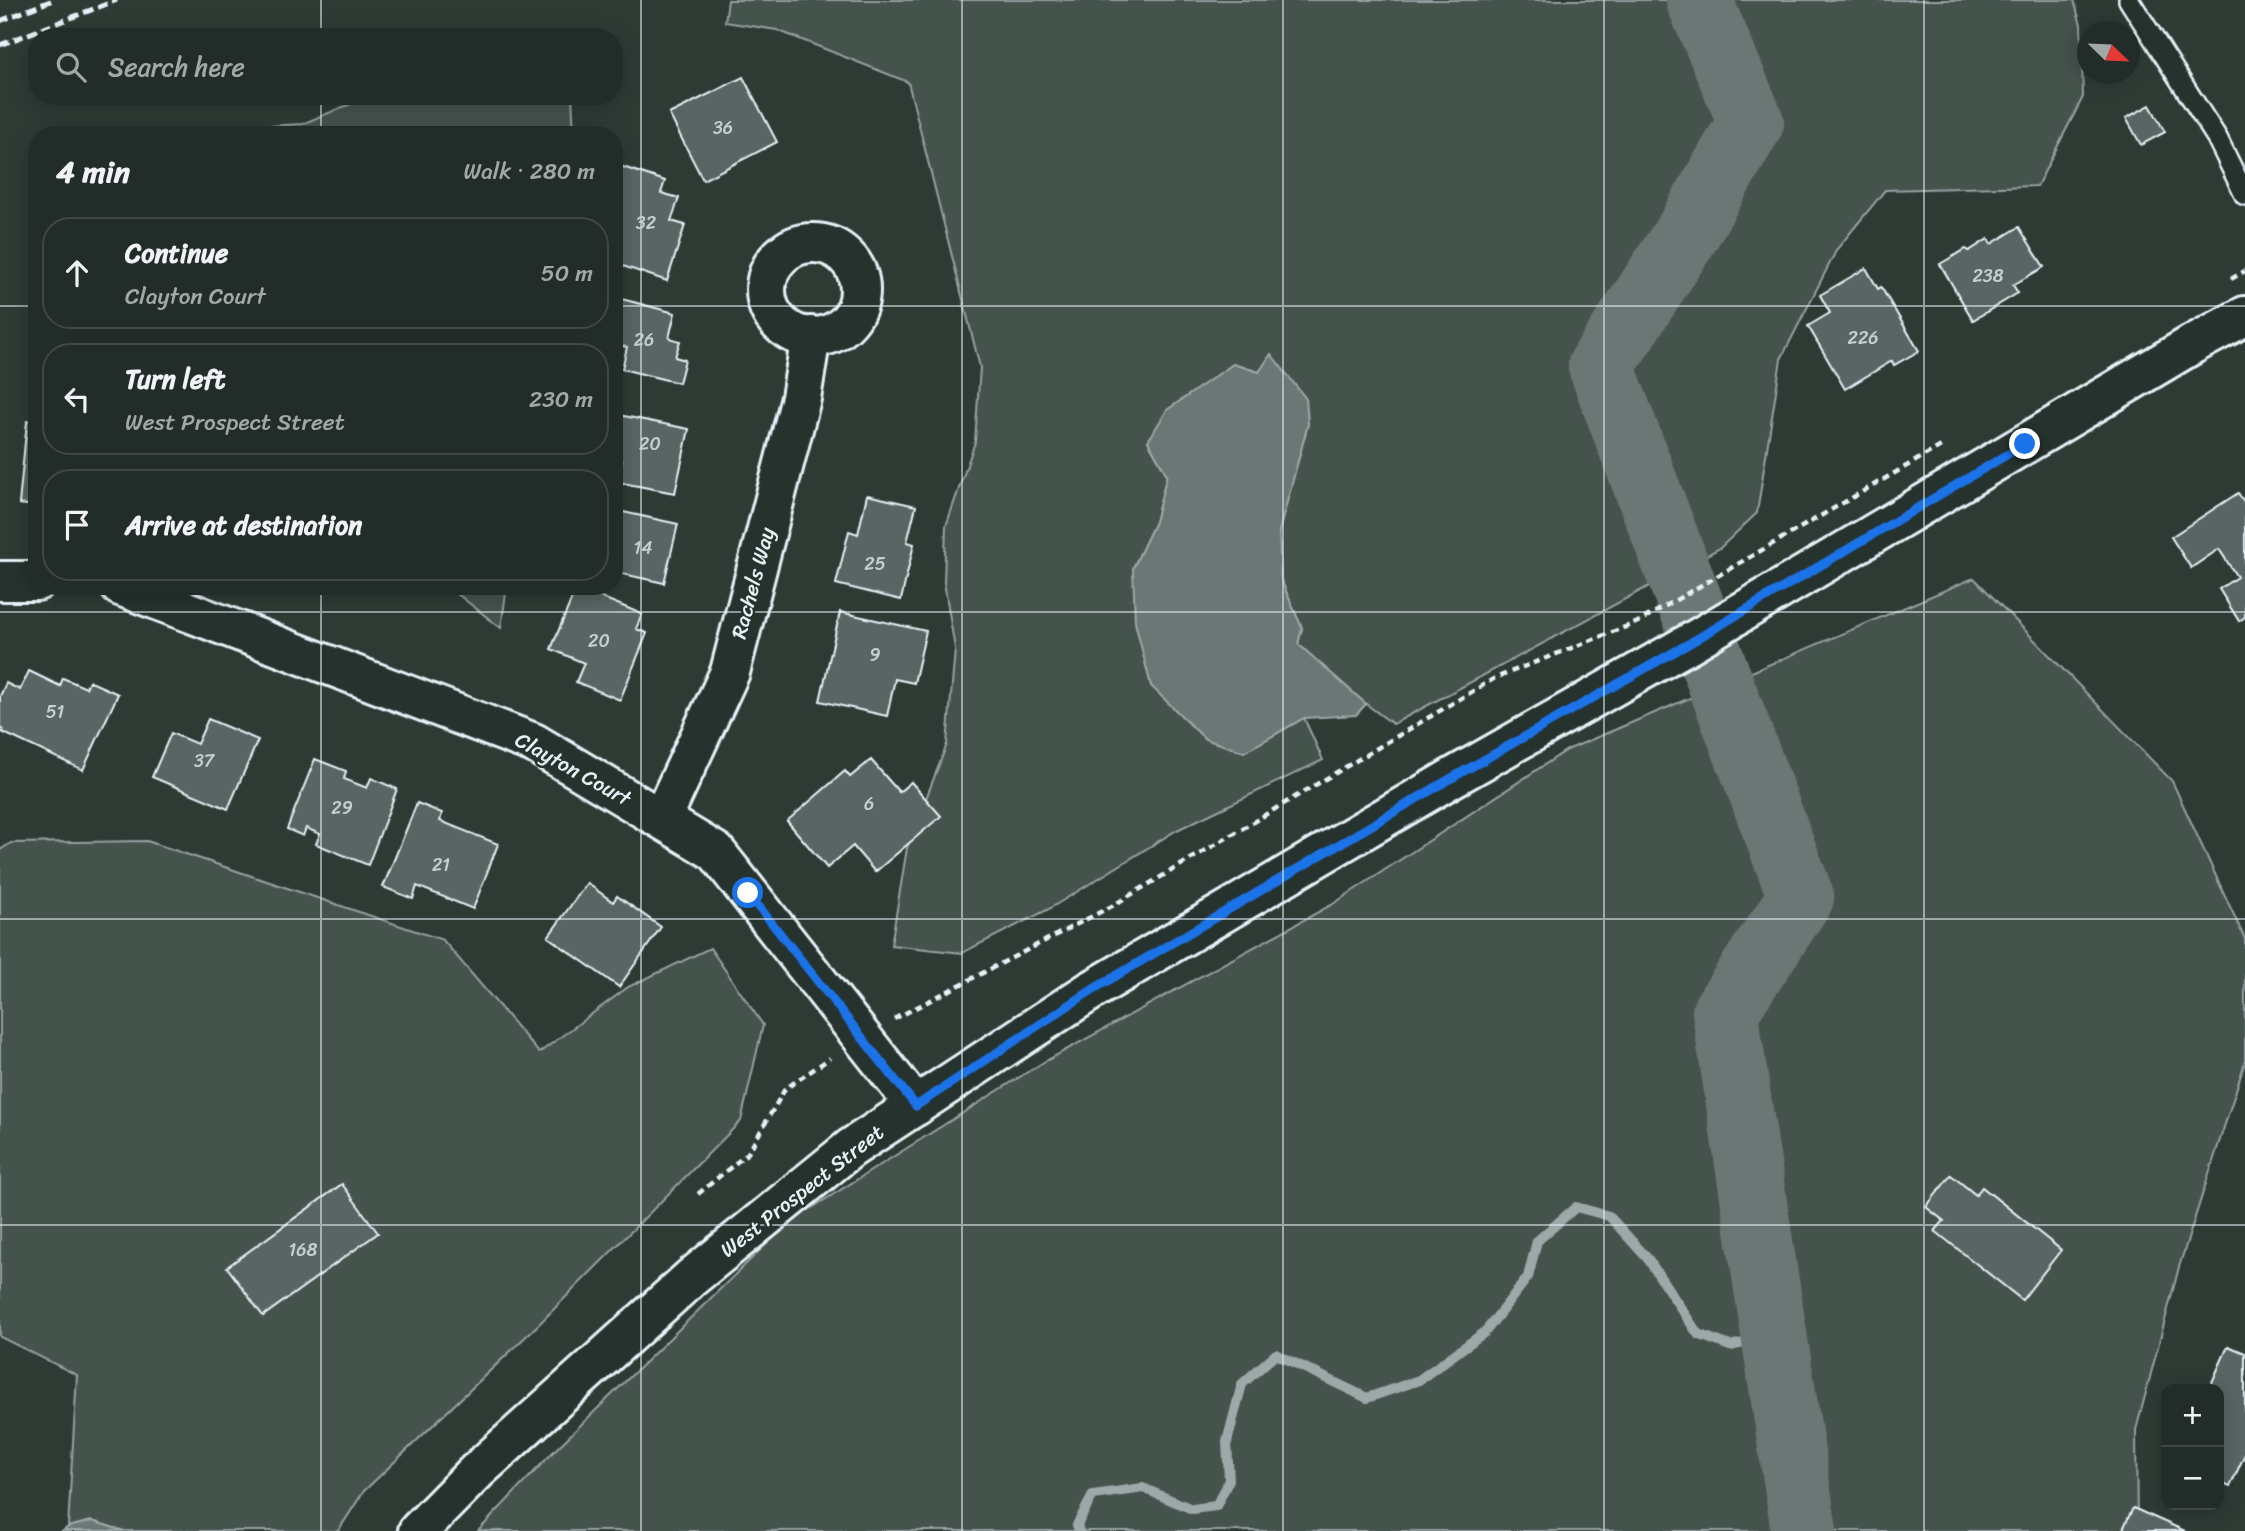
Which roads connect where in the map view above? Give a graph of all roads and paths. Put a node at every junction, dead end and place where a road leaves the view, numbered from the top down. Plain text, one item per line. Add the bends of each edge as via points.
1 (2129, 0) edge
2 (2245, 195) edge
3 (2245, 316) edge
4 (811, 336) dead end
5 (1769, 544) dead end
6 (0, 581) edge
7 (28, 581) edge
8 (144, 595) edge
9 (662, 818) junction
10 (894, 1019) dead end
11 (817, 1066) dead end
12 (916, 1106) junction
13 (698, 1194) dead end
14 (418, 1531) edge

1 - 2 lane via 2217,138
3 - 12 street, West Prospect Street via 1092,990
4 - 9 street, Rachels Way via 801,398 730,672
5 - 10 path via 1637,622 1495,678 1112,905
6 - 7 street
8 - 9 street, Clayton Court via 534,743
9 - 12 street, Clayton Court via 716,852
11 - 13 path via 785,1089 747,1153
12 - 14 street, West Prospect Street via 851,1149 691,1278 477,1471

